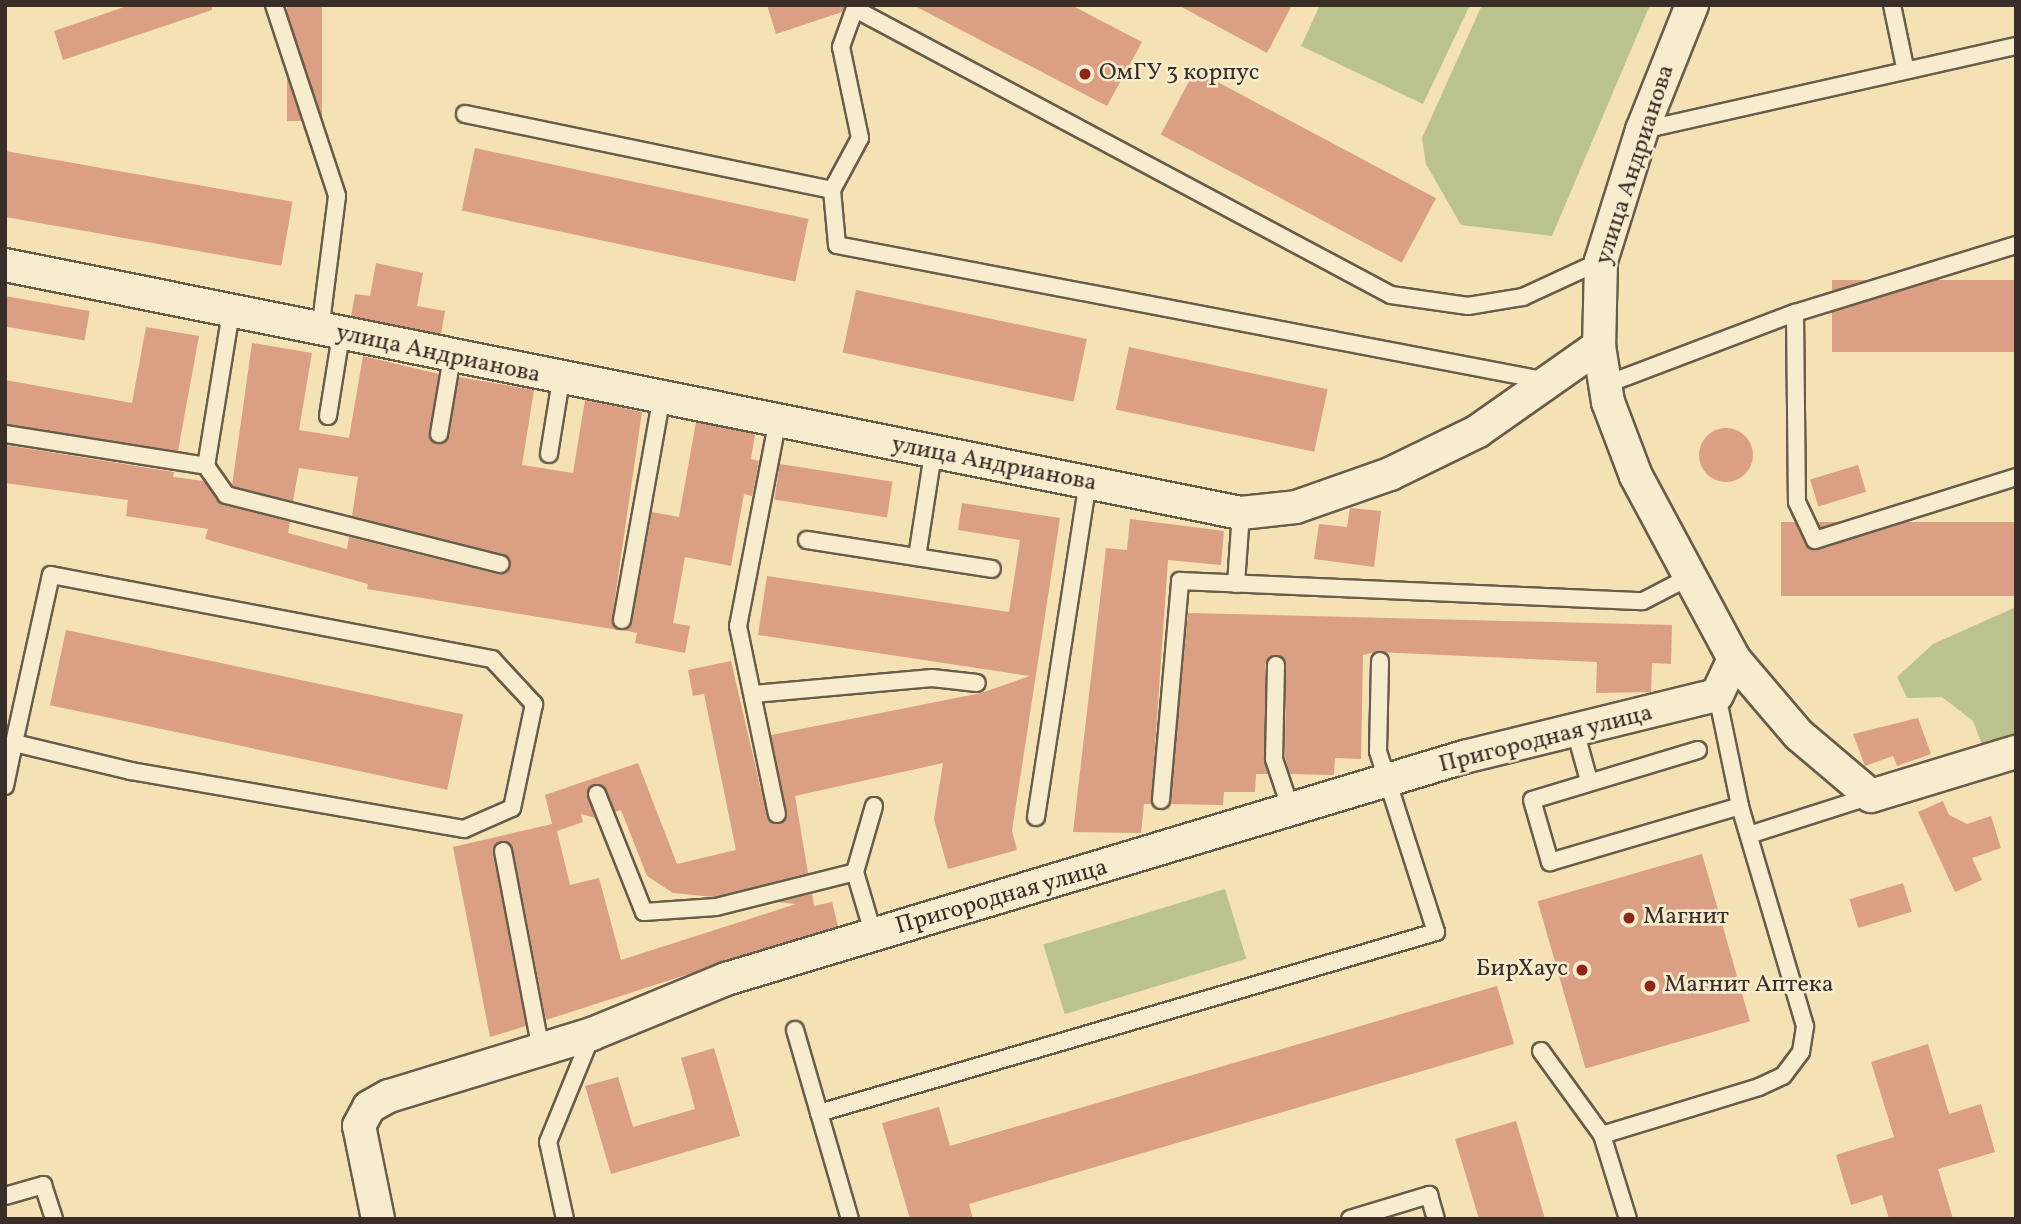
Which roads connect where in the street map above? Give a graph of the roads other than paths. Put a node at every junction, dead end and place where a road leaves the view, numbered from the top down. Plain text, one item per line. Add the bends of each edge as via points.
1 (274, 5) edge
2 (1692, 5) edge
3 (1892, 5) edge
4 (856, 7) edge
5 (2016, 46) edge
6 (1905, 67) junction
7 (465, 114) dead end
8 (1642, 130) junction
9 (832, 190) junction
10 (2016, 245) edge
11 (1601, 261) junction
12 (5, 265) edge
13 (231, 312) junction
14 (1796, 313) junction
15 (331, 333) junction
16 (1598, 346) junction
17 (452, 357) junction
18 (561, 380) junction
19 (1553, 382) junction
20 (1605, 385) junction
21 (661, 400) junction
22 (328, 416) dead end
23 (777, 424) junction
24 (5, 433) edge
25 (439, 434) dead end
26 (549, 454) dead end
27 (933, 454) junction
28 (206, 466) junction
29 (2016, 477) edge
30 (1088, 483) junction
31 (1241, 513) junction
32 (807, 540) dead end
33 (917, 557) junction
34 (500, 564) dead end
35 (992, 569) dead end
36 (1691, 576) junction
37 (1236, 584) junction
38 (622, 620) dead end
39 (1734, 659) junction
40 (1380, 661) dead end
41 (1276, 666) dead end
42 (977, 683) dead end
43 (754, 694) junction
44 (1717, 695) junction
45 (1576, 734) junction
46 (14, 743) junction
47 (1698, 750) dead end
48 (2016, 752) edge
49 (1589, 780) junction
50 (1388, 783) junction
51 (5, 786) edge
52 (597, 794) dead end
53 (1871, 796) junction
54 (1161, 800) dead end
55 (874, 806) dead end
56 (1740, 806) junction
57 (1292, 813) junction
58 (777, 814) dead end
59 (1036, 817) dead end
60 (1749, 835) junction
61 (503, 851) dead end
62 (855, 872) junction
63 (874, 936) junction
64 (794, 1030) dead end
65 (592, 1034) junction
66 (541, 1051) junction
67 (1541, 1051) dead end
68 (819, 1113) junction
69 (1602, 1135) junction
70 (5, 1196) edge
71 (378, 1218) edge
72 (54, 1219) edge
73 (565, 1219) edge
74 (850, 1219) edge
75 (1350, 1219) edge
76 (1436, 1219) edge
77 (1628, 1219) edge

1 - 15 lane via 337,196
2 - 8 street, улица Андрианова
3 - 6 lane
4 - 9 lane via 841,47 860,138
4 - 11 lane via 1391,295 1468,306 1512,299
5 - 6 lane
6 - 8 lane
7 - 9 lane
8 - 11 street, улица Андрианова
9 - 19 lane via 837,245
10 - 14 lane
11 - 16 street, улица Андрианова
12 - 13 street, улица Андрианова
13 - 15 street, улица Андрианова
13 - 28 lane
14 - 20 lane
14 - 29 lane via 1797,502 1815,540
15 - 17 street, улица Андрианова
15 - 22 lane
16 - 19 street, улица Андрианова
16 - 20 street
17 - 18 street, улица Андрианова
17 - 25 lane
18 - 21 street, улица Андрианова
18 - 26 lane
19 - 31 street, улица Андрианова via 1478,431 1390,474 1296,507
20 - 36 street via 1636,476
21 - 23 street, улица Андрианова
21 - 38 lane
23 - 27 street, улица Андрианова
23 - 43 lane via 738,626
24 - 28 lane
27 - 30 street, улица Андрианова
27 - 33 lane
28 - 34 lane via 226,495
30 - 31 street, улица Андрианова
30 - 59 lane
31 - 37 lane
32 - 33 lane
33 - 35 lane
36 - 37 lane via 1643,601
36 - 39 street
37 - 54 lane via 1180,581
39 - 44 street
39 - 53 street via 1799,735
40 - 50 lane via 1378,751
41 - 57 lane via 1274,759
42 - 43 lane via 932,678
43 - 58 lane
44 - 45 street, Пригородная улица
44 - 56 lane
45 - 49 lane
45 - 50 street, Пригородная улица via 1464,757
46 - 46 lane via 51,575 492,659 534,704 512,808 464,829 131,771
46 - 51 lane
47 - 49 lane
48 - 53 street
49 - 56 lane via 1532,800 1550,862
50 - 57 street, Пригородная улица
50 - 68 lane via 1437,932
52 - 62 lane via 644,912 716,907
53 - 60 lane
55 - 62 lane
56 - 60 lane
57 - 63 street, Пригородная улица
60 - 69 lane via 1805,1026 1801,1052 1783,1076 1759,1087
61 - 66 lane
62 - 63 lane
63 - 65 street, Пригородная улица via 726,979
64 - 68 lane
65 - 66 street, Пригородная улица
65 - 73 lane via 548,1142
66 - 71 street, Пригородная улица via 369,1107 359,1126 360,1147
67 - 69 lane
68 - 74 lane
69 - 77 lane
70 - 72 lane via 43,1185
75 - 76 lane via 1429,1195

